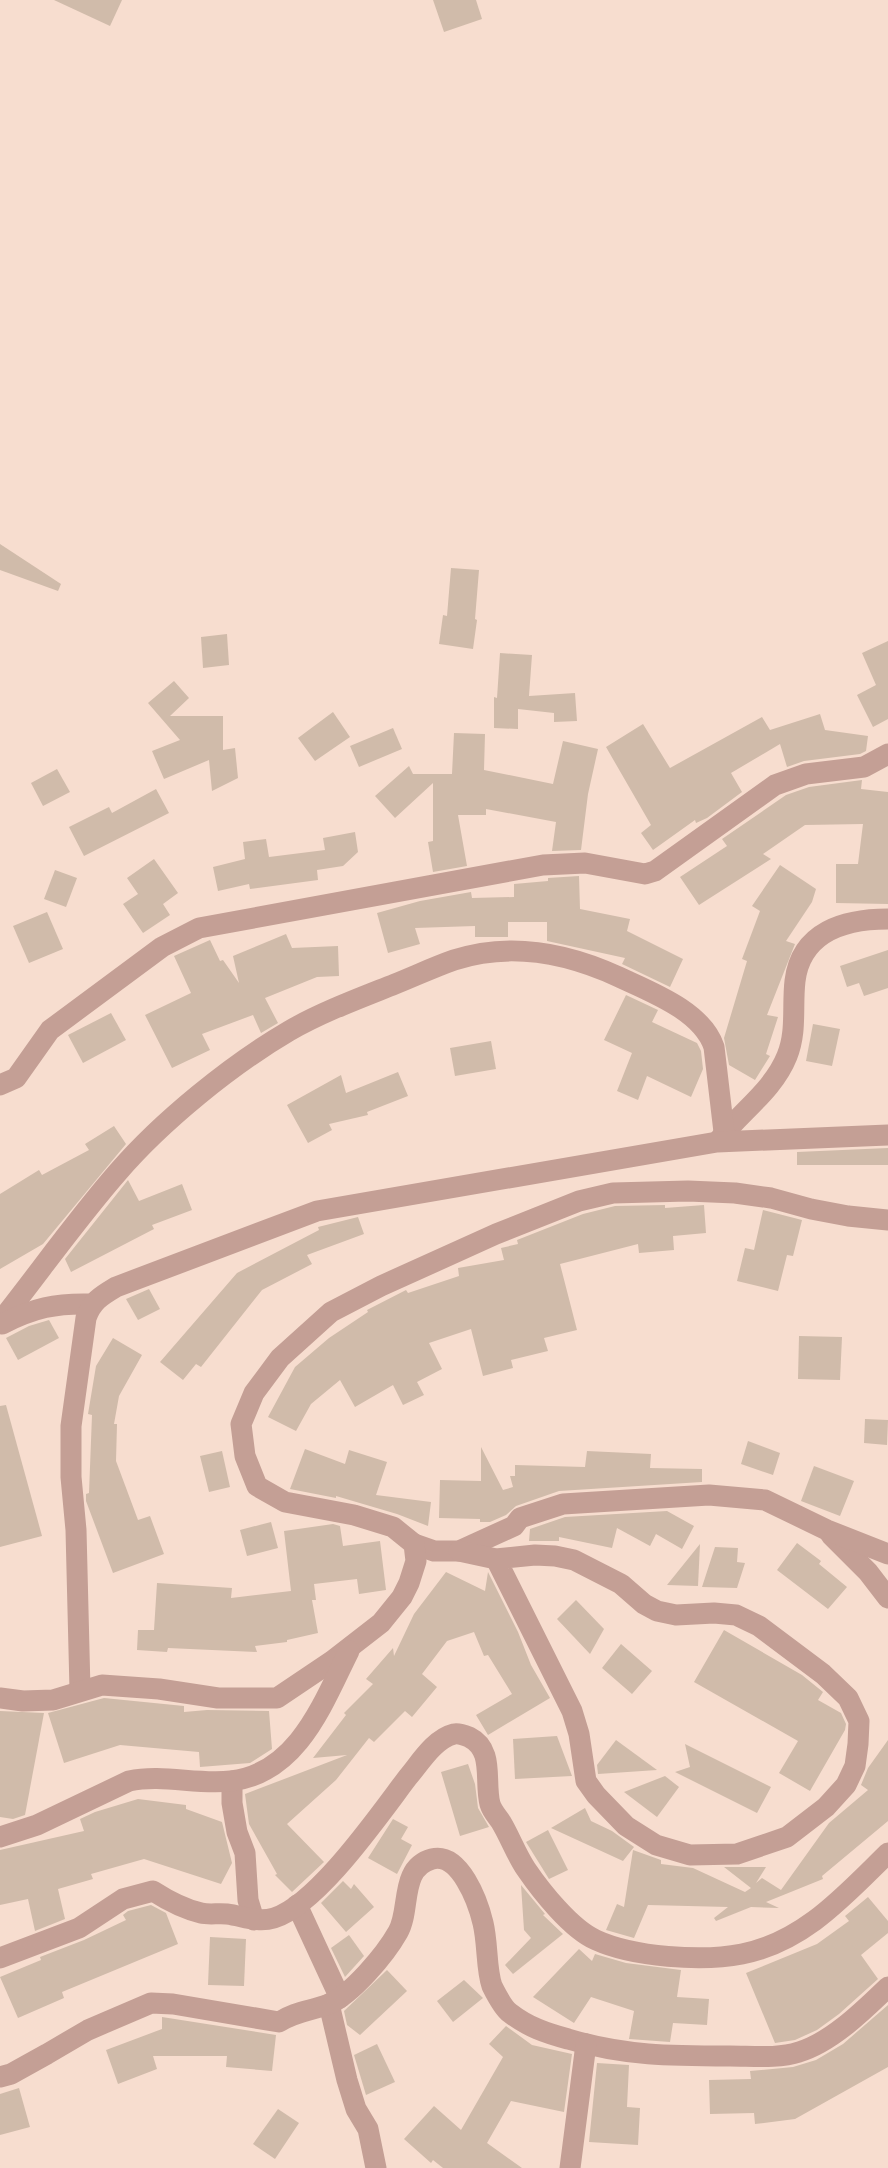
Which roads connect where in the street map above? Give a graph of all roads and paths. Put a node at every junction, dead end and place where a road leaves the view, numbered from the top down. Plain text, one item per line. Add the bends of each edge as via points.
1 (888, 754) edge
2 (888, 919) edge
3 (0, 1084) edge
4 (888, 1135) edge
5 (721, 1137) junction
6 (888, 1220) edge
7 (91, 1304) junction
8 (0, 1324) edge
9 (827, 1530) junction
10 (414, 1544) junction
11 (459, 1551) junction
12 (888, 1555) edge
13 (496, 1559) junction
14 (888, 1598) edge
15 (351, 1646) junction
16 (80, 1690) junction
17 (0, 1698) edge
18 (232, 1781) junction
19 (0, 1837) edge
20 (888, 1853) edge
21 (297, 1905) junction
22 (254, 1920) junction
23 (0, 1958) edge
24 (888, 1987) edge
25 (335, 2001) junction
26 (586, 2044) junction
27 (0, 2077) edge
28 (376, 2168) edge
29 (570, 2168) edge

1 - 3 street via 863,767 806,774 775,785 677,858 645,874 585,863 543,865 199,928 162,947 50,1030 16,1078
2 - 5 street via 842,923 803,953 795,979 787,1057 768,1086
4 - 5 street
5 - 7 street via 317,1211 116,1287
5 - 8 street via 714,1046 710,1035 691,1016 597,966 553,954 507,950 456,960 290,1030 233,1069 118,1171
6 - 10 street via 735,1193 613,1193 579,1201 496,1234 331,1312 280,1358 254,1393 241,1423 245,1456 257,1486 285,1503 393,1527
7 - 8 street via 52,1305
7 - 16 street via 71,1426
9 - 11 street via 765,1500 709,1495 634,1498 563,1504 533,1512 514,1526
9 - 12 street
9 - 14 street
10 - 11 street via 434,1551
10 - 15 street via 416,1561 402,1597 381,1623
11 - 13 street
13 - 13 street via 536,1555 574,1560 621,1584 657,1611 736,1615 759,1626 848,1698 859,1721 855,1766 846,1785 787,1837 737,1854 690,1855 656,1846 626,1826 586,1781 572,1711
15 - 16 street via 277,1698 218,1698 102,1685
15 - 18 street via 319,1712 289,1754 265,1771
16 - 17 street via 53,1700
18 - 19 street via 144,1777
18 - 22 street
20 - 21 street via 825,1915 792,1937 743,1954 639,1953 596,1940 544,1892 491,1807 484,1751 473,1739 454,1734 424,1757 336,1869
21 - 22 street via 272,1919
21 - 25 street
22 - 23 street via 201,1913 153,1891 124,1899 79,1928
24 - 26 street via 852,2022 800,2052 649,2056
25 - 26 street via 399,1932 411,1880 420,1865 443,1859 454,1864 468,1884 483,1923 492,1986 508,2011 537,2030
25 - 27 street via 279,2022 151,2003
25 - 28 street via 347,2080 368,2129
26 - 29 street

